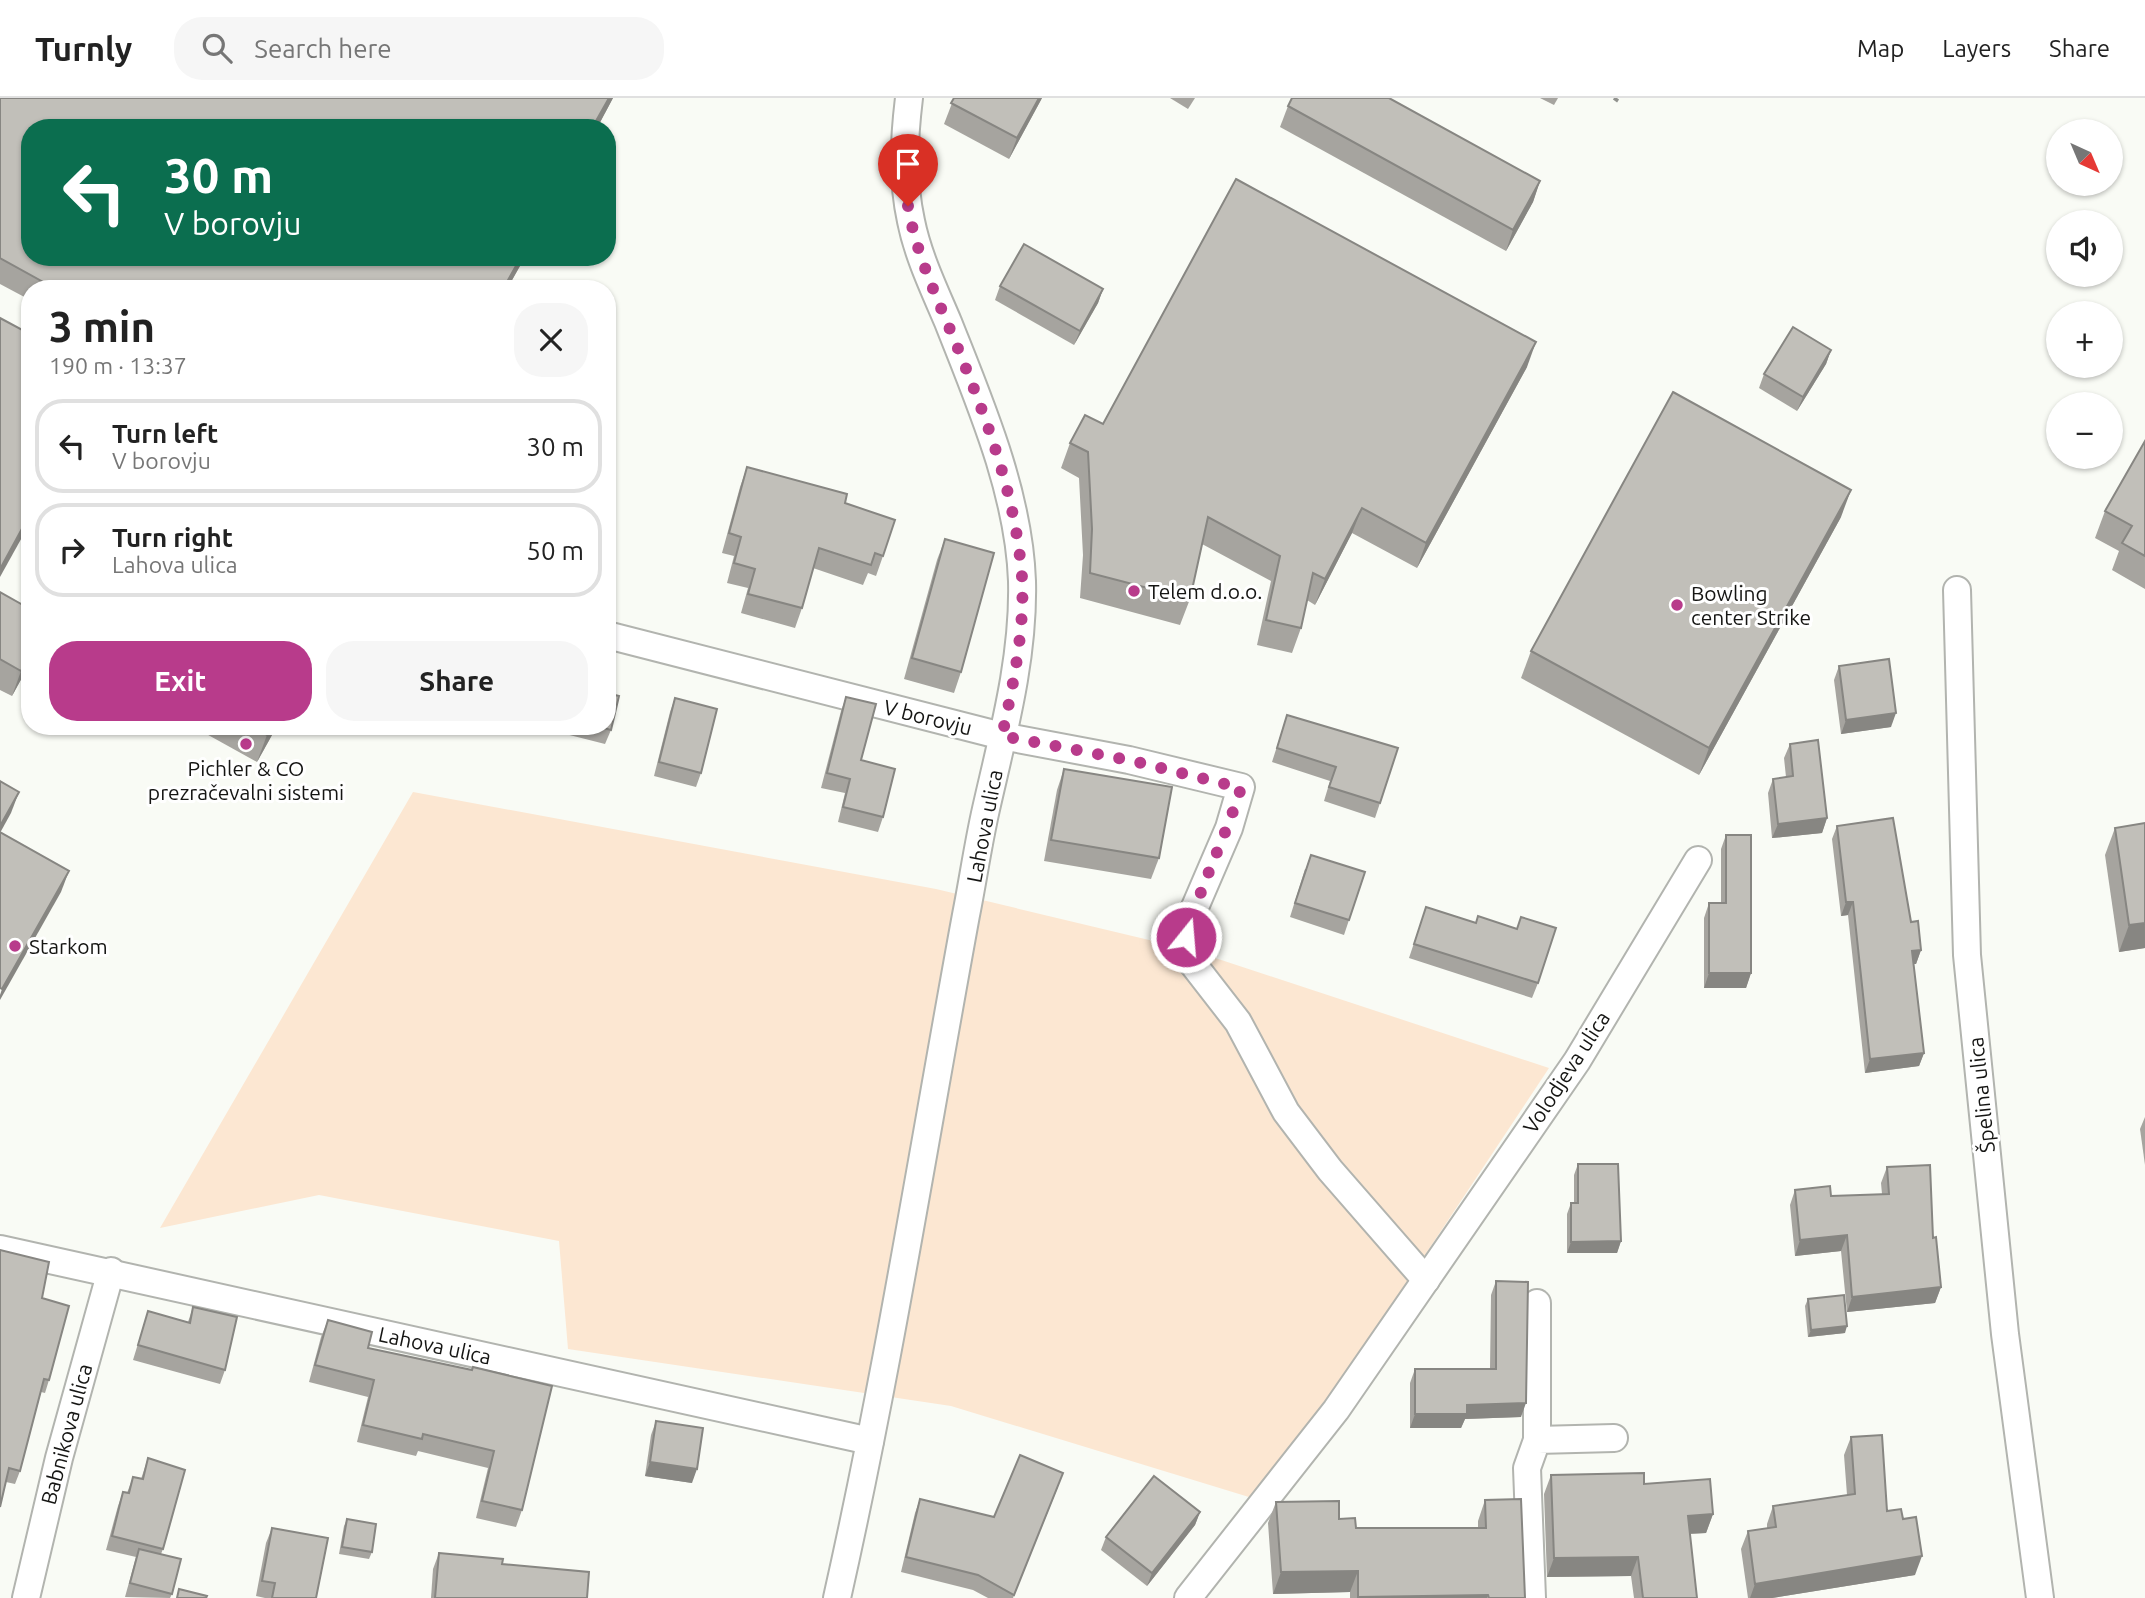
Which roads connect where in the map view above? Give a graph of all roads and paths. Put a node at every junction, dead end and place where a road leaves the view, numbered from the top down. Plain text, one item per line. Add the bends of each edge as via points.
1 (909, 98) edge
2 (1957, 590) dead end
3 (616, 637) edge
4 (1002, 736) junction
5 (1699, 860) dead end
6 (0, 1249) edge
7 (111, 1271) junction
8 (1426, 1280) junction
9 (1537, 1303) dead end
10 (1614, 1438) dead end
11 (1537, 1440) junction
12 (870, 1441) junction
13 (2033, 1596) edge
14 (26, 1598) edge
15 (837, 1598) edge
16 (1188, 1598) edge
17 (1532, 1598) edge

1 - 4 street, Lahova ulica via 904,139 911,222 920,256 997,447 1022,577 1021,619
2 - 13 street, Špelina ulica via 1967,955
3 - 4 street, V borovju
4 - 8 street, V borovju via 1129,760 1241,788 1192,914 1186,955 1238,1021 1286,1112
4 - 12 street, Lahova ulica
5 - 8 street, Volodjeva ulica via 1577,1060
6 - 7 street, Lahova ulica
7 - 12 street, Lahova ulica
7 - 14 street, Babnikova ulica
8 - 16 street, Volodjeva ulica via 1336,1410
9 - 11 street
10 - 11 street
11 - 17 street via 1527,1468
12 - 15 street, Lahova ulica

